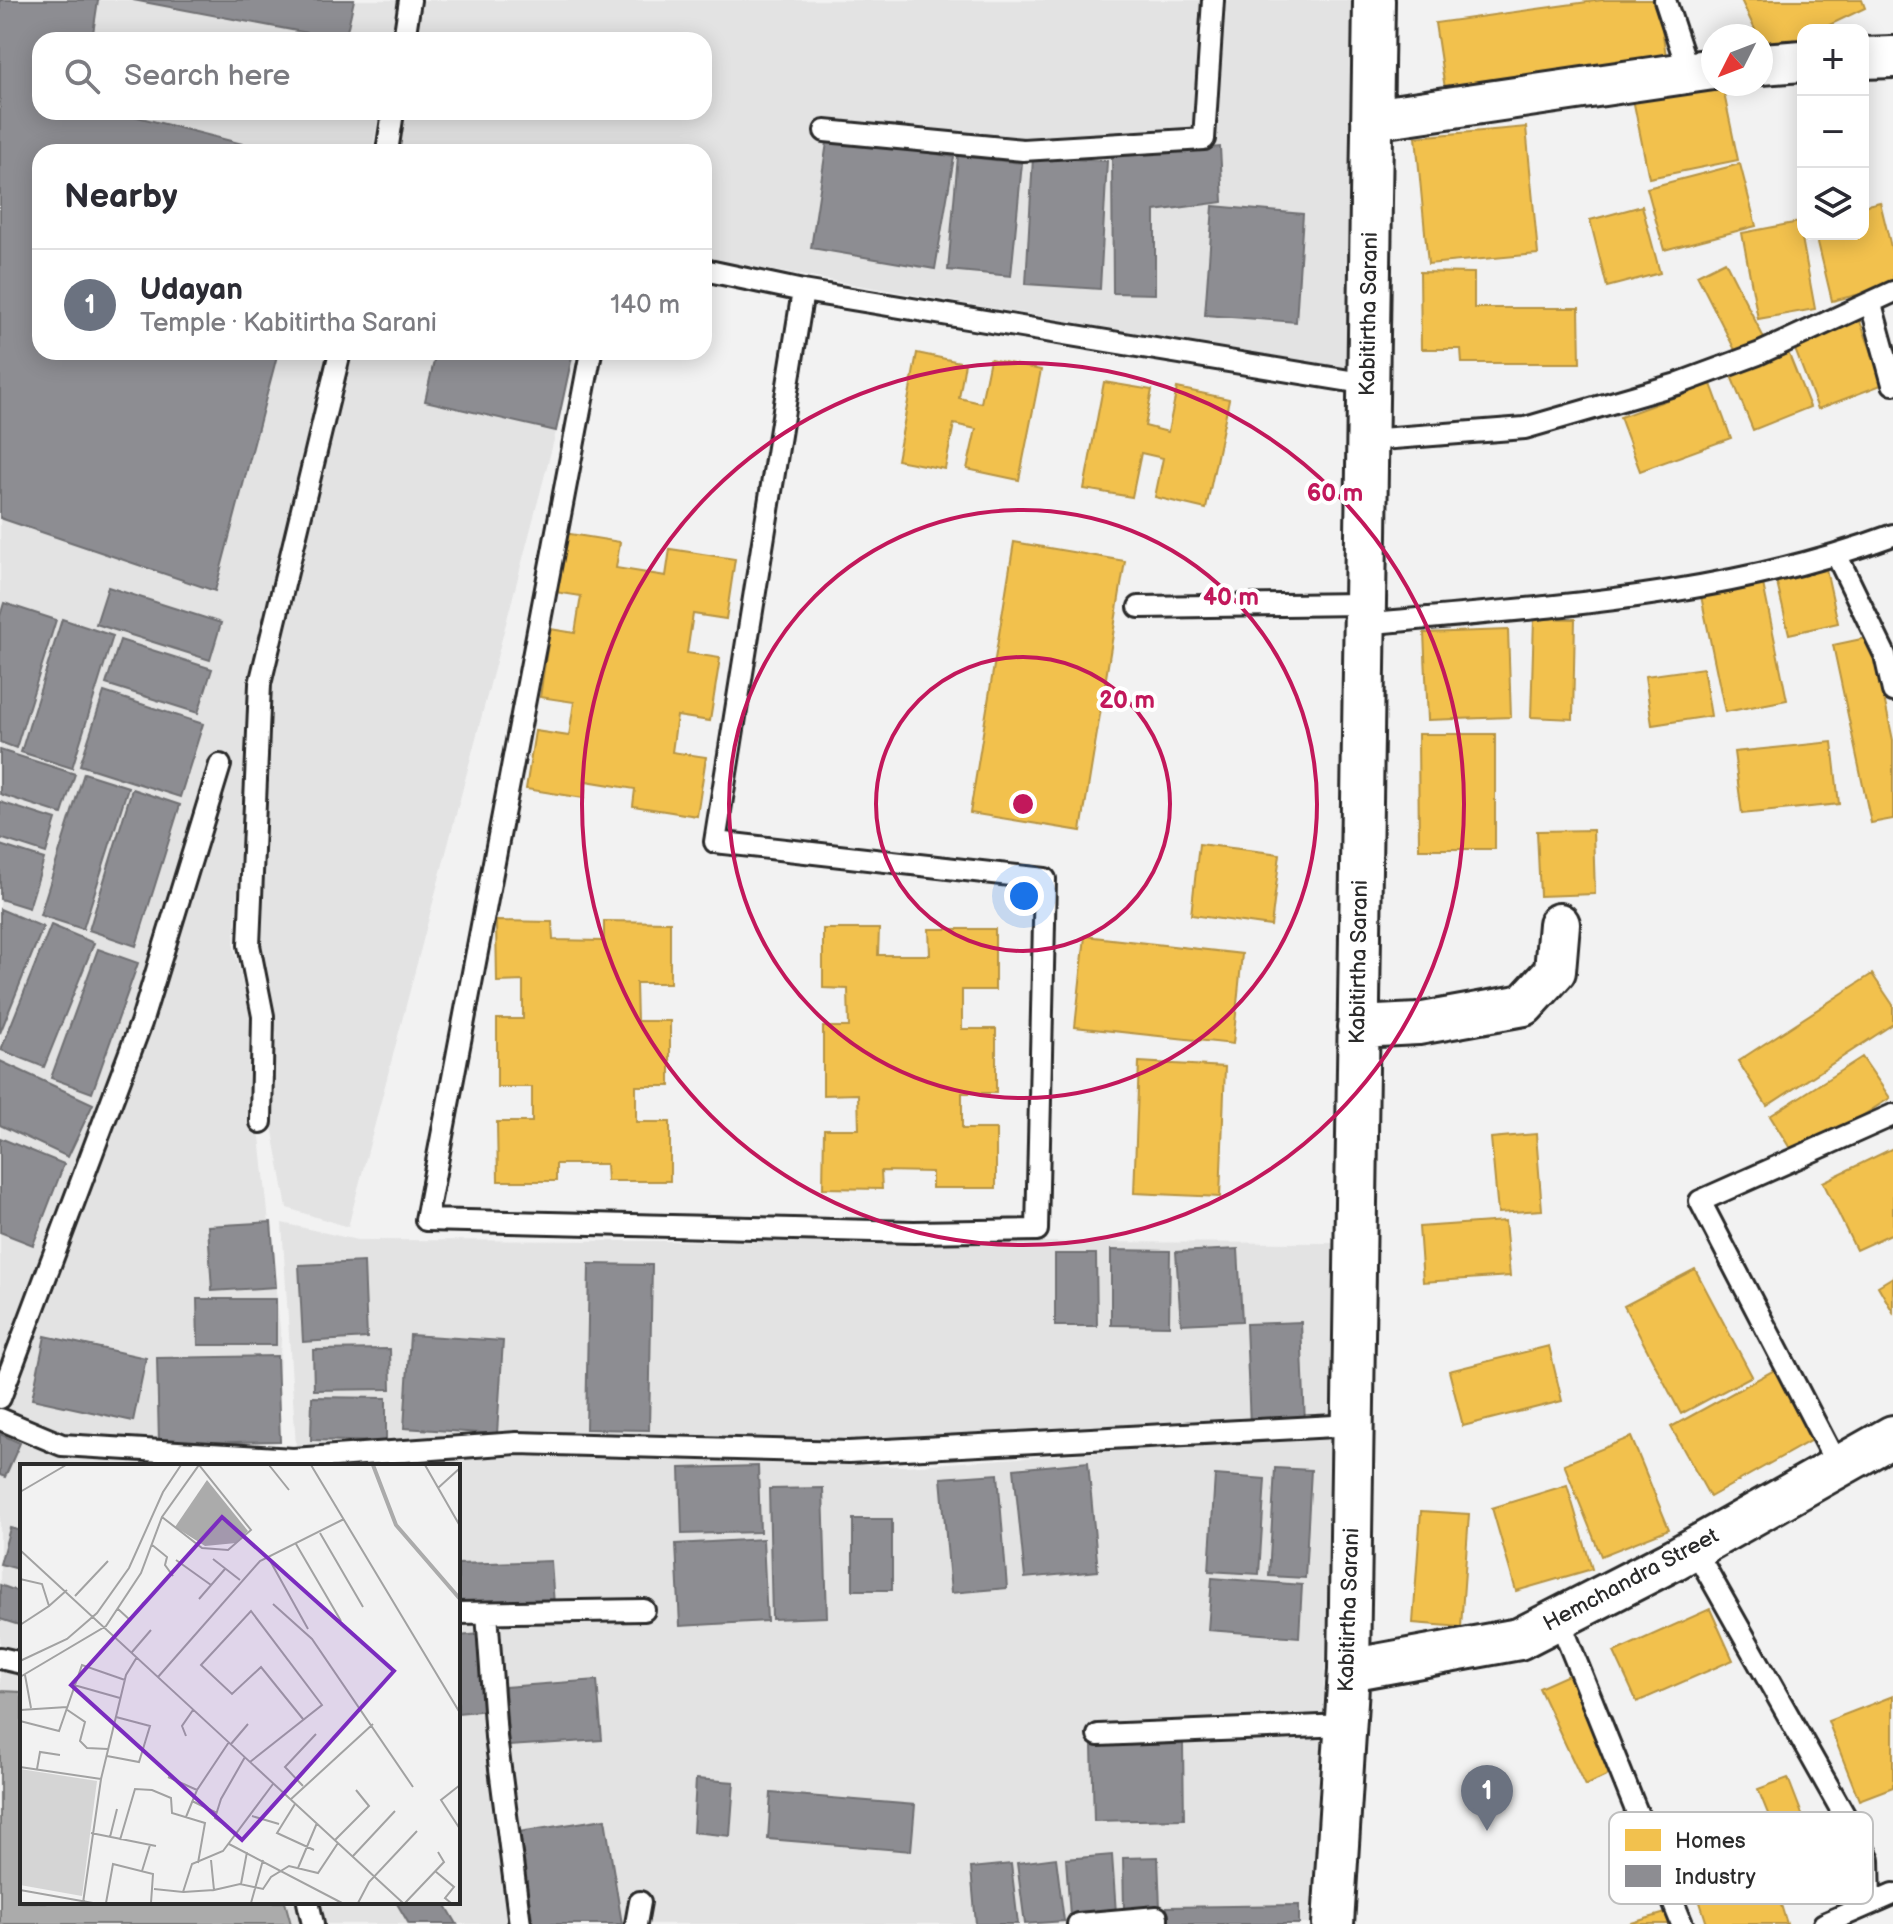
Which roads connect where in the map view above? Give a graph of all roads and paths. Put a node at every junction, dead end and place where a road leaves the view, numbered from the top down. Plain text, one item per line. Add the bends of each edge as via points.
1 (410, 0) edge
2 (1213, 0) edge
3 (1374, 0) edge
4 (1665, 0) edge
5 (405, 32) edge
6 (1893, 57) edge
7 (1869, 58) edge
8 (1797, 61) edge
9 (1773, 63) edge
10 (1701, 71) edge
11 (1372, 119) junction
12 (392, 120) edge
13 (825, 131) dead end
14 (388, 144) edge
15 (712, 272) edge
16 (803, 291) junction
17 (1893, 292) edge
18 (1871, 304) junction
19 (338, 360) edge
20 (589, 360) edge
21 (1368, 384) junction
22 (1893, 384) edge
23 (1367, 440) junction
24 (1893, 535) edge
25 (1837, 556) junction
26 (1139, 607) dead end
27 (1363, 614) junction
28 (1893, 691) edge
29 (220, 765) dead end
30 (1559, 924) dead end
31 (1358, 1027) junction
32 (1893, 1115) edge
33 (261, 1122) dead end
34 (0, 1398) edge
35 (0, 1419) edge
36 (1353, 1425) junction
37 (1893, 1436) edge
38 (294, 1462) edge
39 (1838, 1467) junction
40 (1694, 1548) junction
41 (644, 1610) dead end
42 (460, 1613) edge
43 (487, 1613) junction
44 (1559, 1619) junction
45 (0, 1658) edge
46 (20, 1663) edge
47 (1349, 1670) junction
48 (1345, 1725) junction
49 (1098, 1735) dead end
50 (1637, 1812) edge
51 (1843, 1812) edge
52 (1893, 1894) edge
53 (640, 1902) dead end
54 (1873, 1903) edge
55 (308, 1904) edge
56 (1674, 1904) edge
57 (1870, 1904) edge
58 (313, 1924) edge
59 (520, 1924) edge
60 (636, 1924) edge
61 (1078, 1924) edge
62 (1157, 1924) edge
63 (1333, 1924) edge
64 (1682, 1924) edge
65 (1824, 1924) edge

1 - 5 lane
2 - 13 lane via 1204,139 1023,150
3 - 11 street, Kabitirtha Sarani
4 - 10 lane
6 - 7 street
8 - 9 street
10 - 11 street
11 - 21 street, Kabitirtha Sarani
12 - 14 lane
15 - 16 lane
16 - 20 lane via 715,842 1045,879 1037,1230 426,1220
16 - 21 lane
17 - 18 lane
18 - 22 lane
18 - 23 lane via 1691,379 1525,428
19 - 33 lane via 260,684 249,945 263,1016
21 - 23 street, Kabitirtha Sarani
23 - 27 street, Kabitirtha Sarani
24 - 25 lane
25 - 27 lane via 1644,597
25 - 28 lane via 1885,655
26 - 27 lane
27 - 31 street, Kabitirtha Sarani
29 - 34 lane via 141,1023
30 - 31 street via 1555,971 1524,1005 1418,1024
31 - 36 street, Kabitirtha Sarani
32 - 39 lane via 1700,1201
35 - 38 lane via 62,1445
36 - 38 lane via 849,1452 517,1443
36 - 47 street, Kabitirtha Sarani
37 - 39 street, Hemchandra Street
39 - 40 street, Hemchandra Street
40 - 44 street, Hemchandra Street
40 - 51 lane
41 - 43 lane
42 - 43 lane
43 - 59 lane via 496,1737
44 - 47 street, Hemchandra Street via 1519,1639
44 - 50 lane
45 - 46 lane
47 - 48 street, Kabitirtha Sarani
48 - 49 lane
48 - 63 street, Kabitirtha Sarani
52 - 54 lane
53 - 60 lane
55 - 58 lane
56 - 64 lane
57 - 65 lane
61 - 62 lane via 1157,1917

